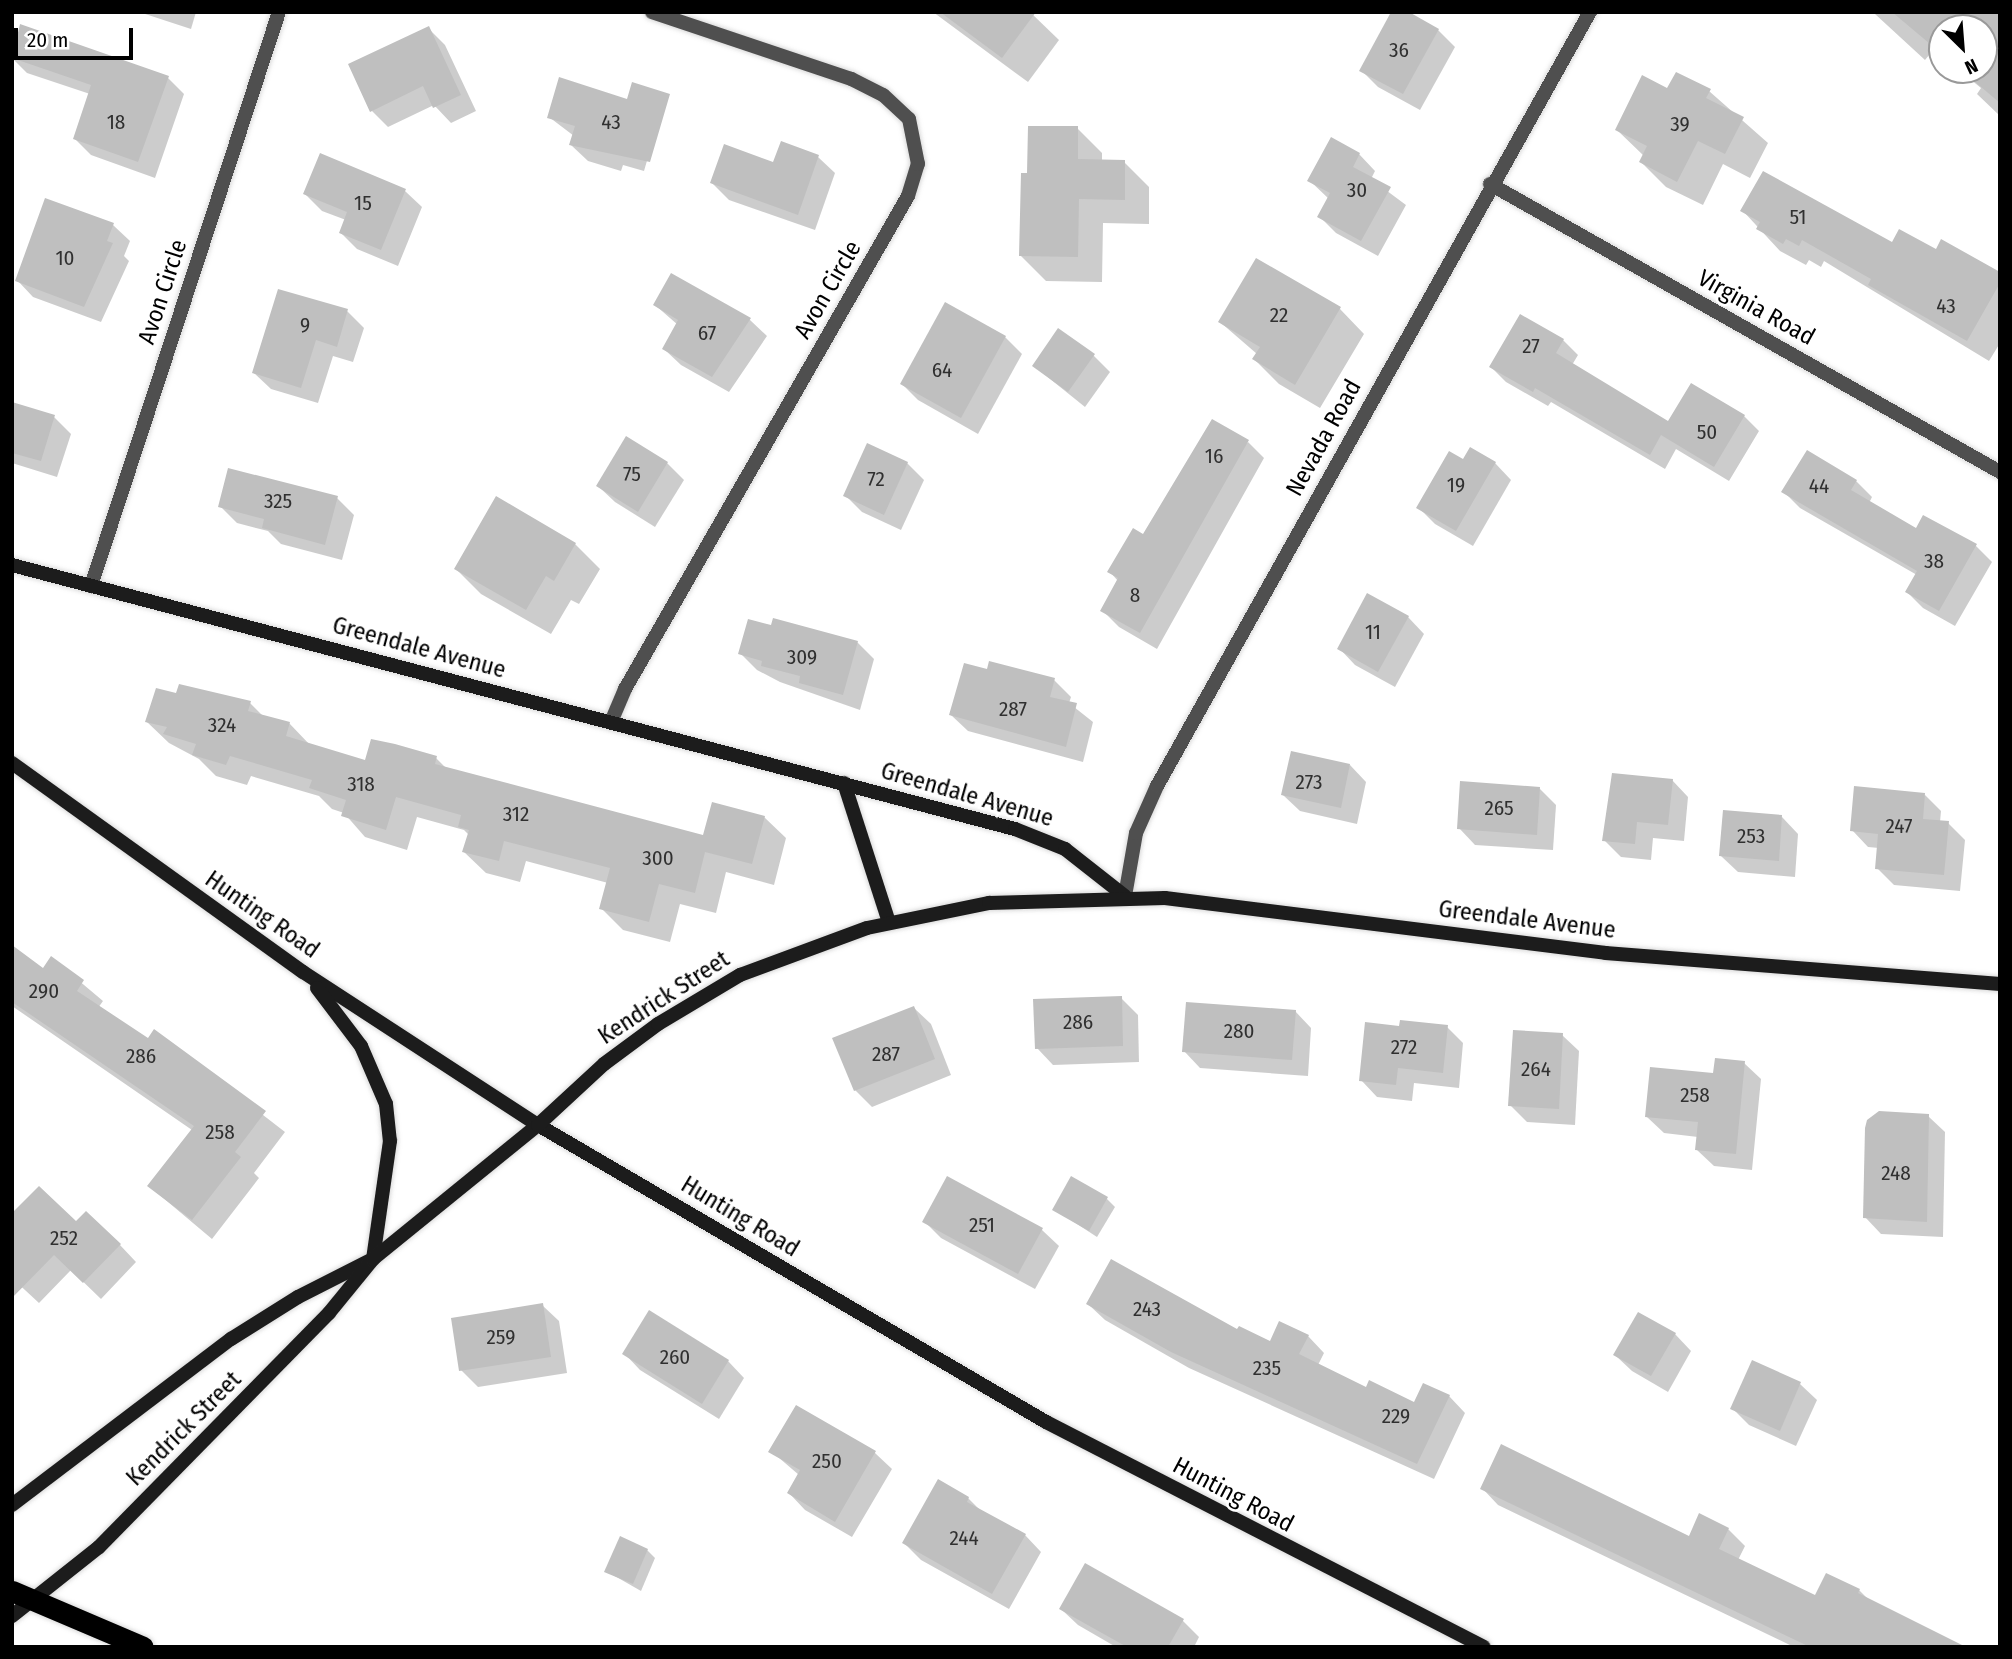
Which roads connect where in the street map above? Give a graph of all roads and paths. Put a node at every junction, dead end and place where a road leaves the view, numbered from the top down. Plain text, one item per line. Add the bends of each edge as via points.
1 (279, 12) edge
2 (652, 12) edge
3 (1590, 12) edge
4 (1490, 184) junction
5 (2000, 472) edge
6 (12, 565) edge
7 (91, 586) junction
8 (611, 722) junction
9 (12, 763) edge
10 (844, 783) junction
11 (1125, 896) junction
12 (889, 922) junction
13 (303, 972) junction
14 (2000, 984) edge
15 (538, 1125) junction
16 (373, 1259) junction
17 (12, 1505) edge
18 (12, 1591) edge
19 (34, 1600) junction
20 (12, 1616) edge
21 (143, 1647) edge
22 (1483, 1647) edge

1 - 7 street, Avon Circle
2 - 8 street, Avon Circle via 867,86 909,119 918,164 908,196 625,688
3 - 4 street, Nevada Road
4 - 5 street, Virginia Road
4 - 11 street, Nevada Road via 1157,786 1136,833
6 - 7 main road, Greendale Avenue
7 - 8 main road, Greendale Avenue
8 - 10 main road, Greendale Avenue
9 - 13 main road, Hunting Road
10 - 11 main road, Greendale Avenue via 1039,838 1088,864
10 - 12 main road
11 - 12 main road, Kendrick Street via 989,903
11 - 14 main road, Greendale Avenue via 1245,905 1620,955
12 - 15 main road, Kendrick Street via 794,952 715,988 604,1065
13 - 15 main road, Hunting Road
13 - 16 main road via 361,1046 386,1104 390,1141
15 - 16 main road, Kendrick Street
15 - 22 main road, Hunting Road via 1046,1422
16 - 17 main road, Kendrick Street via 298,1297 231,1339
16 - 19 main road, Kendrick Street via 329,1313 116,1531
18 - 19 highway
19 - 20 main road, Kendrick Street
19 - 21 highway

